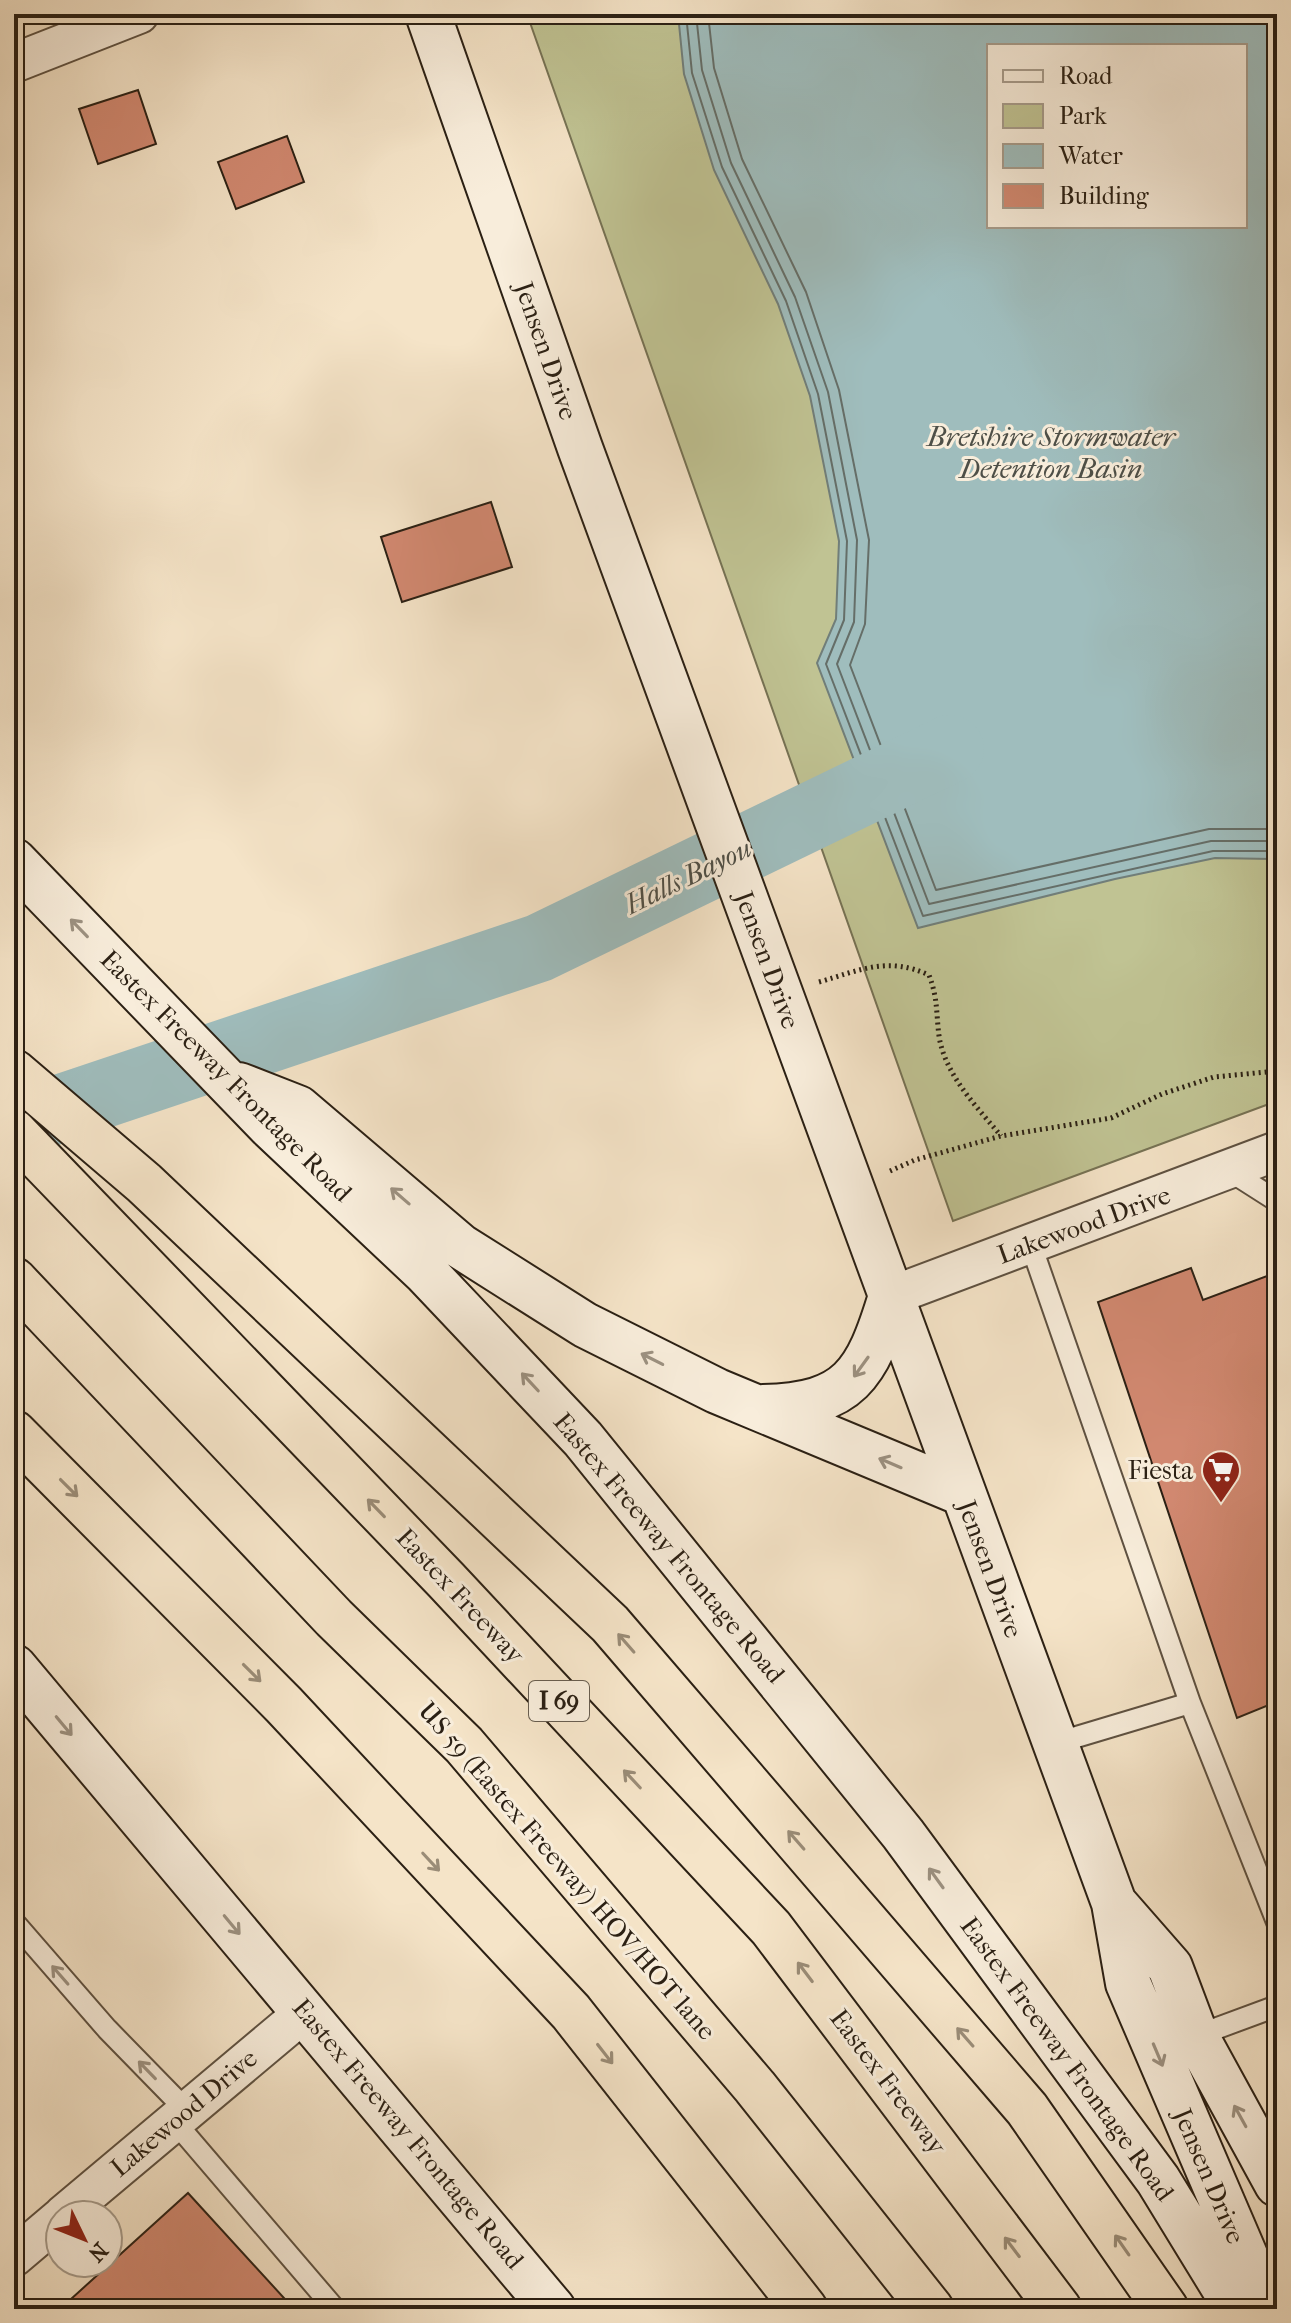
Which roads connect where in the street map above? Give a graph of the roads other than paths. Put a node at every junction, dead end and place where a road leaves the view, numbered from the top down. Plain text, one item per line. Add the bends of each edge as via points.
1 (139, 14) edge
2 (428, 14) edge
3 (14, 63) edge
4 (14, 861) edge
5 (14, 1072) edge
6 (232, 1083) junction
7 (14, 1132) edge
8 (1277, 1151) edge
9 (1230, 1171) junction
10 (1277, 1201) edge
11 (1031, 1245) junction
12 (14, 1280) edge
13 (891, 1296) junction
14 (759, 1407) junction
15 (14, 1433) edge
16 (962, 1493) junction
17 (14, 1667) edge
18 (1190, 1703) junction
19 (1053, 1744) junction
20 (1114, 1903) junction
21 (14, 1922) edge
22 (1277, 1922) edge
23 (1277, 2006) edge
24 (306, 2011) junction
25 (1196, 2036) junction
26 (180, 2116) junction
27 (1277, 2184) edge
28 (81, 2199) edge
29 (44, 2231) edge
30 (14, 2257) edge
31 (335, 2309) edge
32 (553, 2309) edge
33 (805, 2309) edge
34 (931, 2309) edge
35 (1059, 2309) edge
36 (1166, 2309) edge
37 (1237, 2309) edge
38 (1268, 2309) edge

1 - 3 street
2 - 13 main road, Jensen Drive via 580,448
6 -> 4 main road, Eastex Freeway Frontage Road
36 -> 5 highway via 1027,2109 610,1624 144,1183
14 -> 6 main road via 585,1325 460,1246 298,1108
37 -> 6 main road, Eastex Freeway Frontage Road via 1158,2180 903,1834 583,1439 425,1272 270,1126
35 -> 7 highway, Eastex Freeway / I 69 via 771,1928 446,1580
8 - 9 street, Lakewood Drive
9 - 10 lane
9 - 11 street, Lakewood Drive
11 - 13 street, Lakewood Drive
11 - 18 lane
12 - 34 highway, US 59 (Eastex Freeway) HOV/HOT lane via 334,1618 464,1745 755,2087
13 -> 14 main road via 877,1341 859,1373 832,1396
13 - 16 main road, Jensen Drive
16 -> 14 main road
15 -> 33 highway via 284,1705 571,2012
16 - 19 main road, Jensen Drive
17 -> 24 main road, Eastex Freeway Frontage Road
18 - 19 lane
18 - 22 lane
19 - 20 main road, Jensen Drive
20 - 25 main road, Jensen Drive via 1170,1967
20 -> 38 main road, Jensen Drive via 1128,1983
26 -> 21 lane
23 - 25 lane
24 - 26 street, Lakewood Drive
24 - 32 main road, Eastex Freeway Frontage Road
27 -> 25 main road, Jensen Drive
26 - 28 street, Lakewood Drive
26 - 31 lane
29 - 30 street, Lakewood Drive

